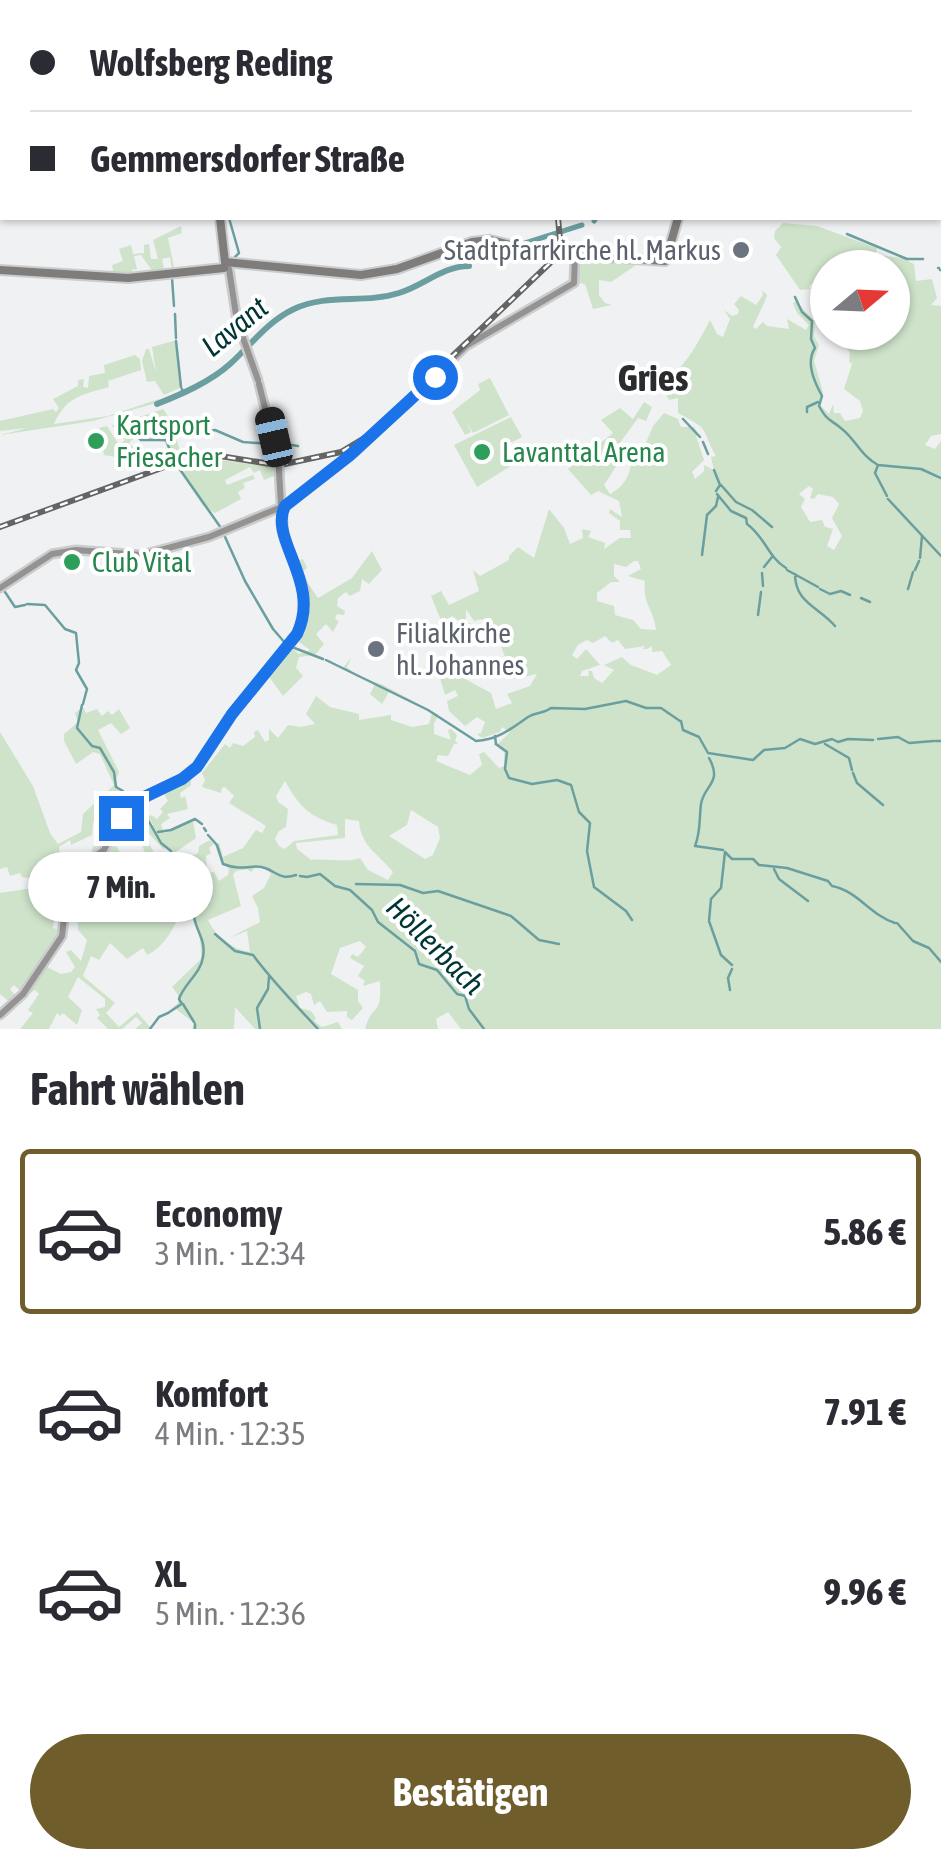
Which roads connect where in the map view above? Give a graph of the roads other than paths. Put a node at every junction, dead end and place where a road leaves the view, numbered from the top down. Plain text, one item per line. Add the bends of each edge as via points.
1 (0, 186) edge
2 (0, 208) edge
3 (220, 220) edge
4 (678, 220) edge
5 (575, 255) junction
6 (226, 264) junction
7 (0, 270) edge
8 (281, 507) junction
9 (0, 588) edge
10 (0, 1016) edge

1 - 2 main road
3 - 6 main road
4 - 5 main road via 666,257
5 - 6 main road via 497,240 361,275
5 - 8 main road via 574,284 466,346 349,456
6 - 7 main road via 128,278
6 - 8 main road, bridge via 278,460
8 - 9 main road via 140,555 63,550
8 - 10 main road via 305,596 297,634 197,767 135,802 102,852 75,872 62,936

